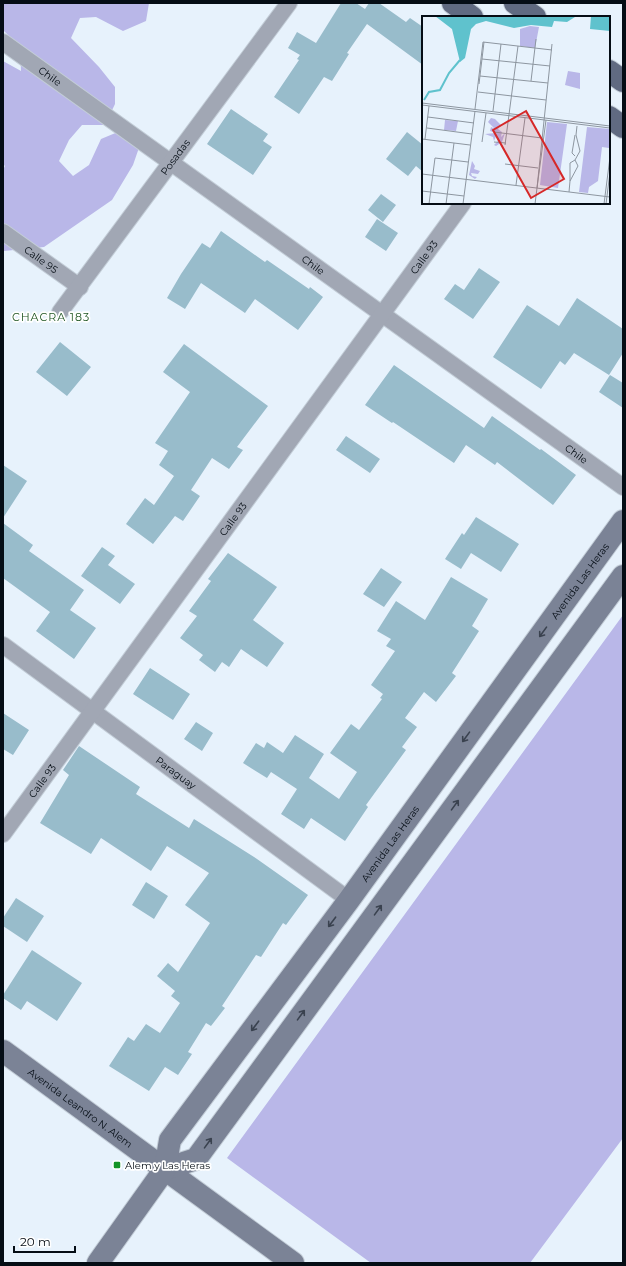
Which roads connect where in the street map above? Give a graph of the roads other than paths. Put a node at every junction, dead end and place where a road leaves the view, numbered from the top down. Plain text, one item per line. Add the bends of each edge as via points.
1 (289, 3) edge
2 (453, 3) edge
3 (515, 3) edge
4 (471, 16) edge
5 (534, 16) edge
6 (3, 42) edge
7 (610, 72) edge
8 (623, 81) edge
9 (610, 118) edge
10 (623, 127) edge
11 (171, 162) junction
12 (462, 204) edge
13 (3, 232) edge
14 (80, 286) junction
15 (60, 312) dead end
16 (382, 314) junction
17 (623, 487) edge
18 (623, 521) edge
19 (623, 576) edge
20 (3, 645) edge
21 (93, 711) junction
22 (3, 834) edge
23 (349, 900) junction
24 (3, 1051) edge
25 (165, 1169) junction
26 (98, 1263) edge
27 (293, 1263) edge

1 - 11 street, Posadas
2 - 4 main road
3 - 5 main road
6 - 11 street, Chile
7 - 8 main road
9 - 10 main road
11 - 14 street, Posadas
11 - 16 street, Chile
12 - 16 street, Calle 93
13 - 14 street, Calle 95
14 - 15 street, Posadas
16 - 17 street, Chile
16 - 21 street, Calle 93
18 -> 23 main road, Avenida Las Heras
25 -> 19 main road via 196,1159
20 - 21 street, Paraguay
21 - 22 street, Calle 93
21 - 23 street, Paraguay
23 -> 25 main road, Avenida Las Heras via 170,1140
24 - 25 main road, Avenida Leandro N. Alem
25 - 26 main road, Avenida Las Heras
25 - 27 main road, Avenida Leandro N. Alem

